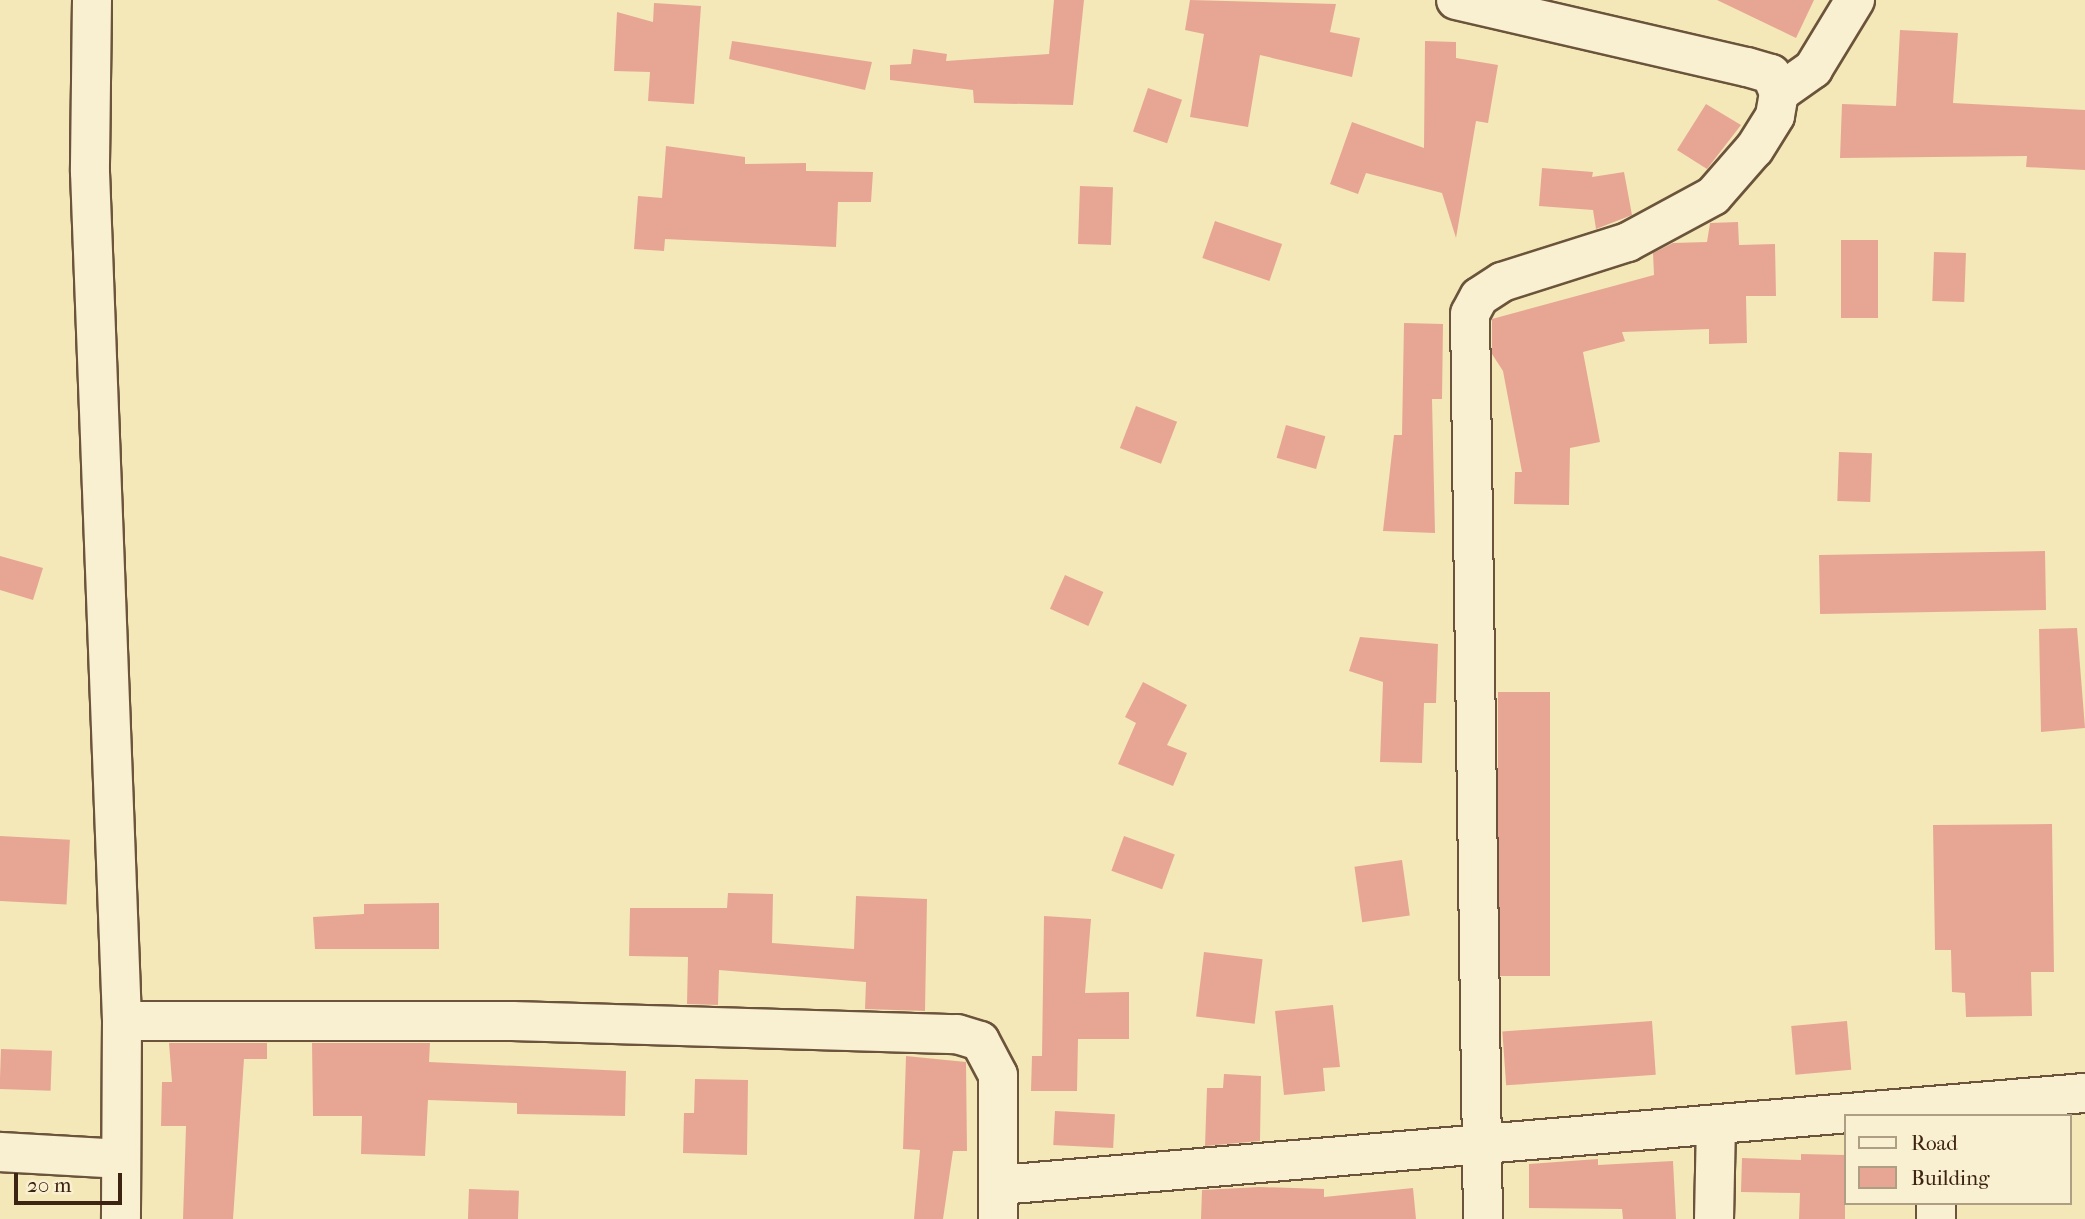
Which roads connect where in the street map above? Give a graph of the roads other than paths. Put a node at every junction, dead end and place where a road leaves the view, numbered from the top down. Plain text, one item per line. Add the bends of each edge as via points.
1 (92, 0) edge
2 (1456, 0) edge
3 (1855, 0) edge
4 (1779, 93) junction
5 (122, 1021) junction
6 (2085, 1093) edge
7 (1936, 1111) edge
8 (1889, 1114) edge
9 (1843, 1117) edge
10 (1716, 1125) junction
11 (1480, 1146) junction
12 (0, 1152) edge
13 (121, 1158) junction
14 (999, 1202) edge
15 (121, 1219) edge
16 (1483, 1219) edge
17 (1714, 1219) edge

1 - 5 street via 90,172
2 - 4 street via 1747,66 1771,74
3 - 4 street via 1813,69
4 - 11 street via 1775,116 1713,197 1628,242 1502,282 1479,296 1470,314
5 - 13 street
5 - 14 street via 512,1021 957,1034 980,1041 998,1074
6 - 7 street
7 - 8 street
9 - 10 street
10 - 11 street
10 - 17 street
11 - 14 street
11 - 16 street
12 - 13 street
13 - 15 street

